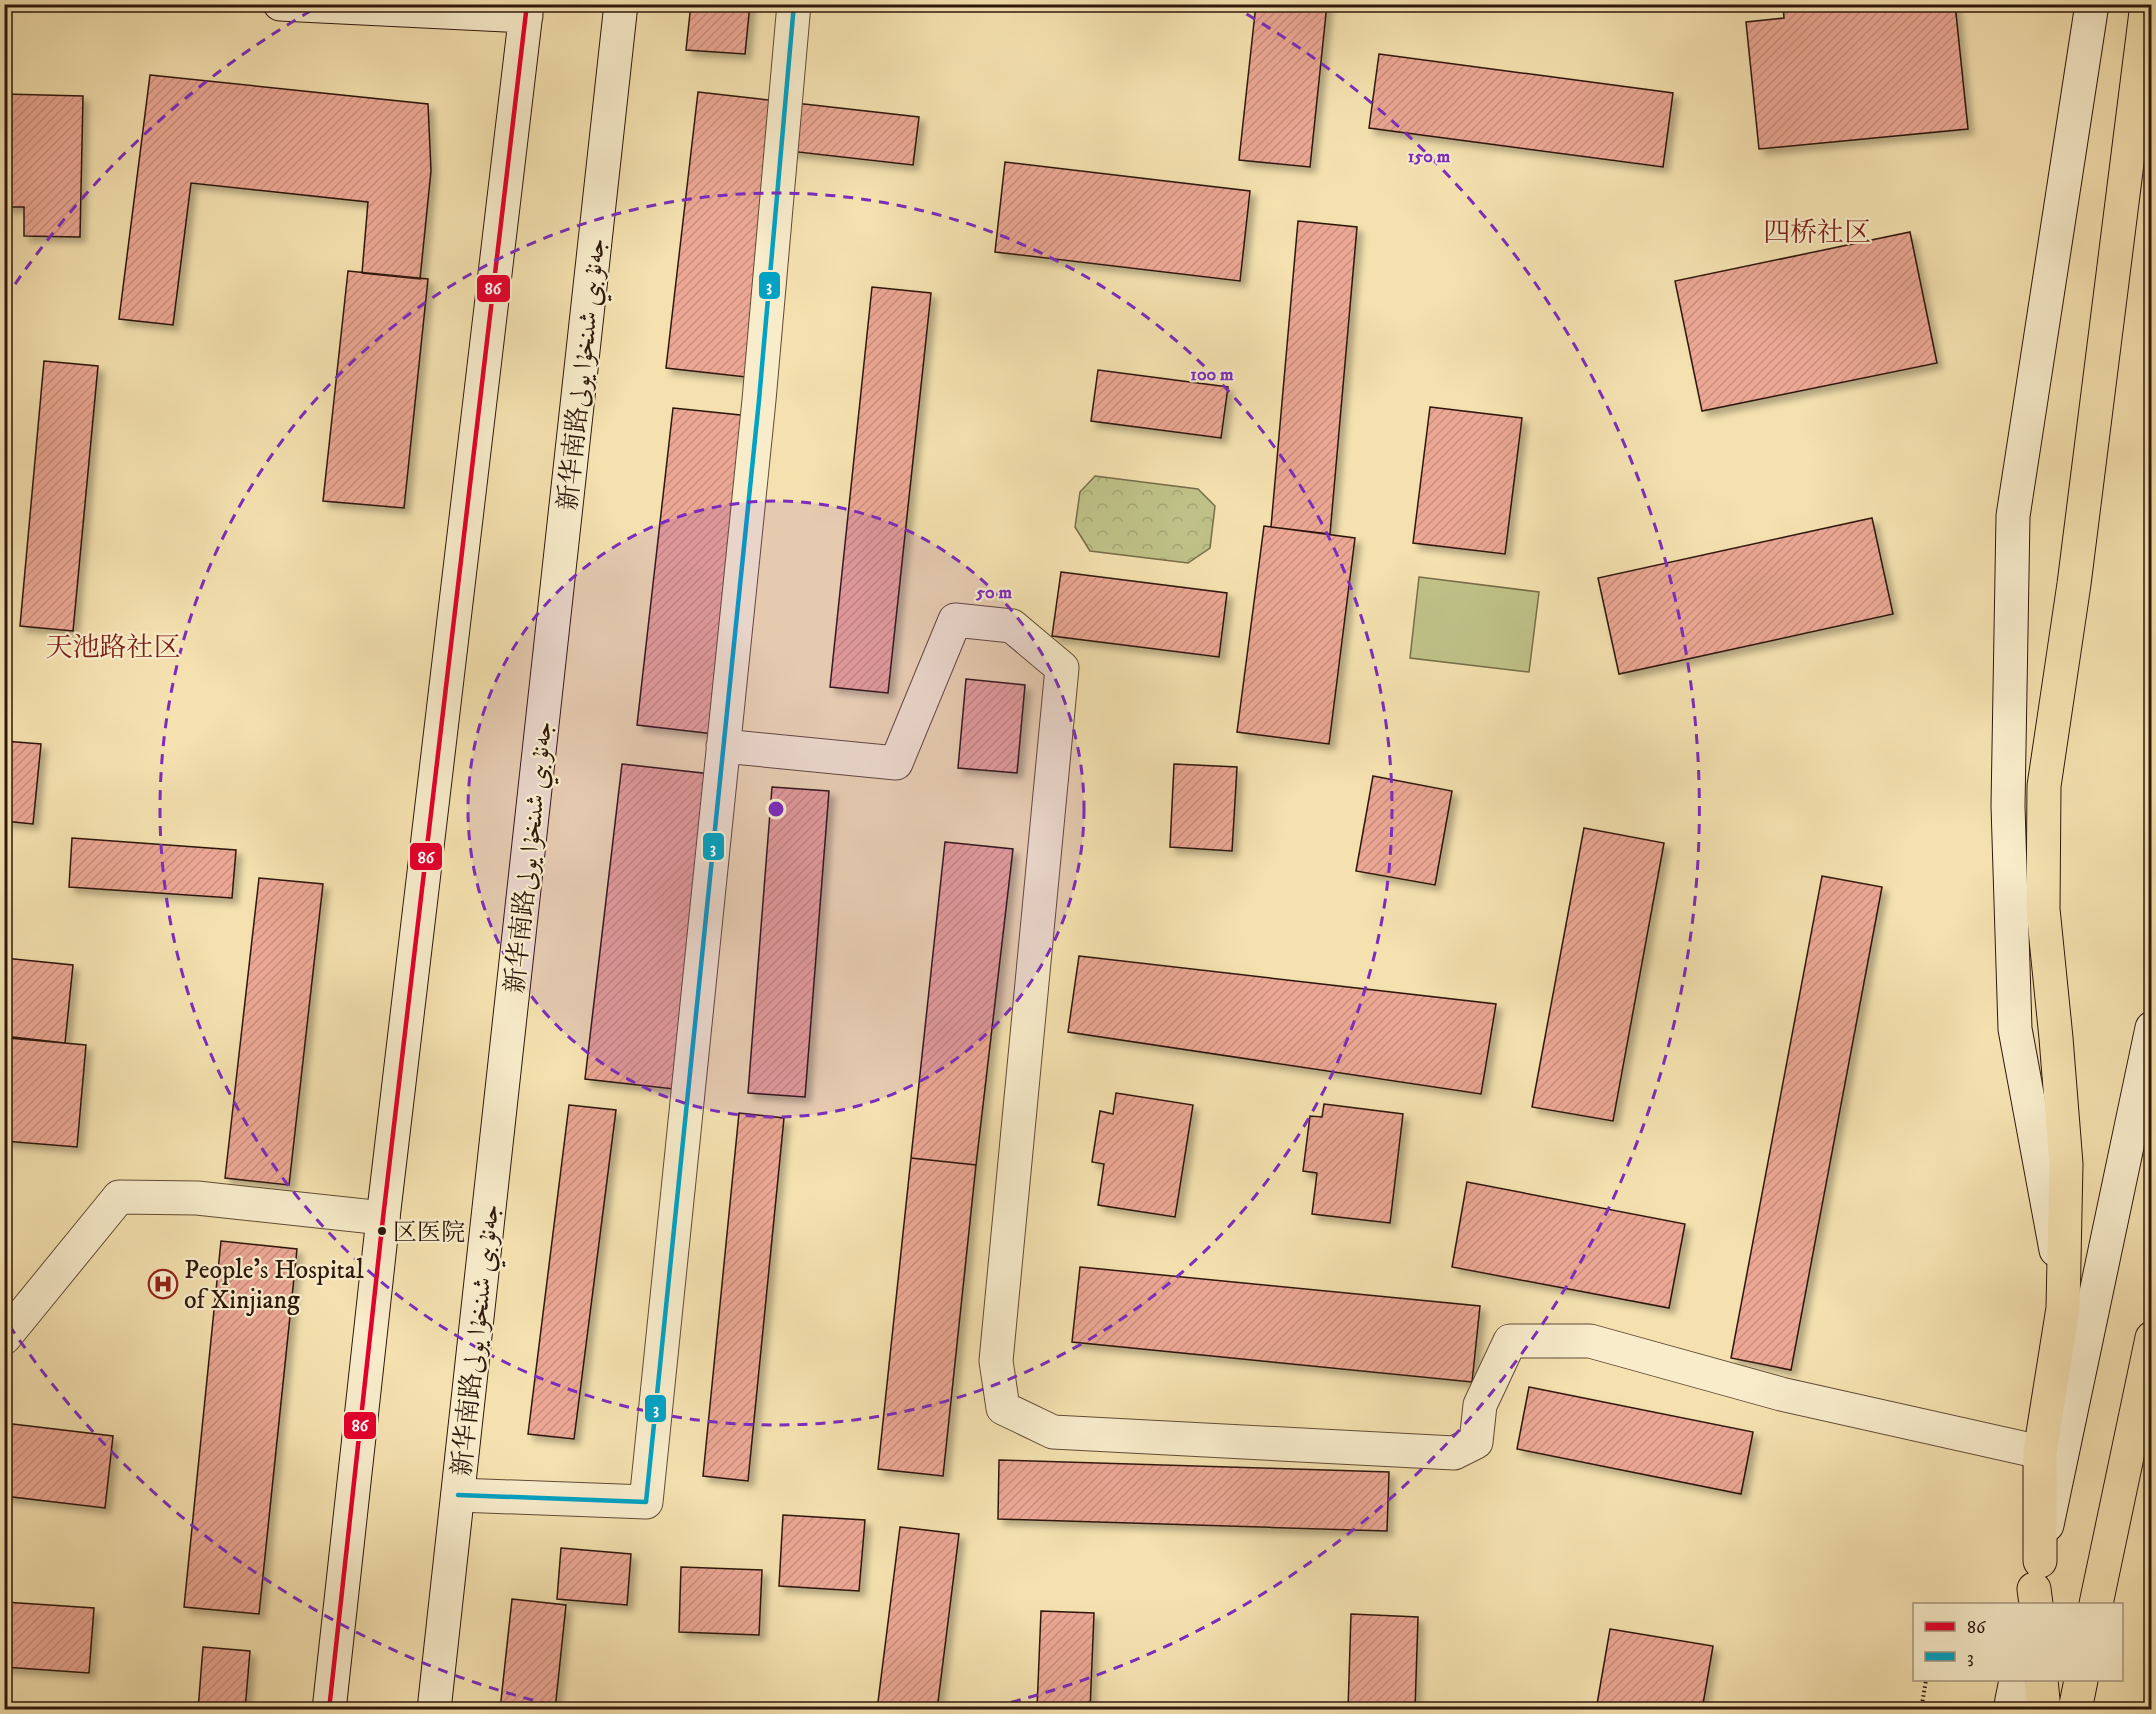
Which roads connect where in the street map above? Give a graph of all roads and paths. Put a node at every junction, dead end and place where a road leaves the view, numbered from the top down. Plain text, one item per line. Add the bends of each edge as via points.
1 (280, 4) edge
2 (621, 4) edge
3 (794, 4) edge
4 (2092, 4) edge
5 (2147, 4) edge
6 (527, 10) edge
7 (723, 746) junction
8 (2151, 1028) edge
9 (383, 1218) junction
10 (2063, 1285) junction
11 (4, 1338) edge
12 (2151, 1338) edge
13 (2040, 1452) junction
14 (458, 1495) junction
15 (2035, 1590) edge
16 (2096, 1603) edge
17 (1926, 1681) edge
18 (2016, 1681) edge
19 (2042, 1681) edge
20 (2081, 1681) edge
21 (329, 1710) edge
22 (434, 1710) edge
23 (1921, 1710) edge
24 (2010, 1710) edge
25 (2044, 1710) edge
26 (2074, 1710) edge

1 - 6 street
2 - 14 street, 新华南路جەنۇبىي شىنخۇا يولى
3 - 7 street
4 - 10 street via 2013,516 2008,806 2015,1029
5 - 10 highway via 2074,584 2044,786 2043,909 2066,1164
6 - 9 street
7 - 13 street via 896,763 955,620 1012,626 1062,668 996,1361 1004,1408 1053,1432 1454,1453 1476,1442 1480,1405 1510,1341 1590,1341 1781,1394
7 - 14 street via 646,1502
8 - 15 street
9 - 11 street via 197,1198 118,1197
9 - 21 street
10 - 13 highway via 2064,1308
12 - 16 highway
13 - 15 highway
14 - 22 street, 新华南路جەنۇبىي شىنخۇا يولى
17 - 23 path
18 - 24 street
19 - 25 highway
20 - 26 highway

